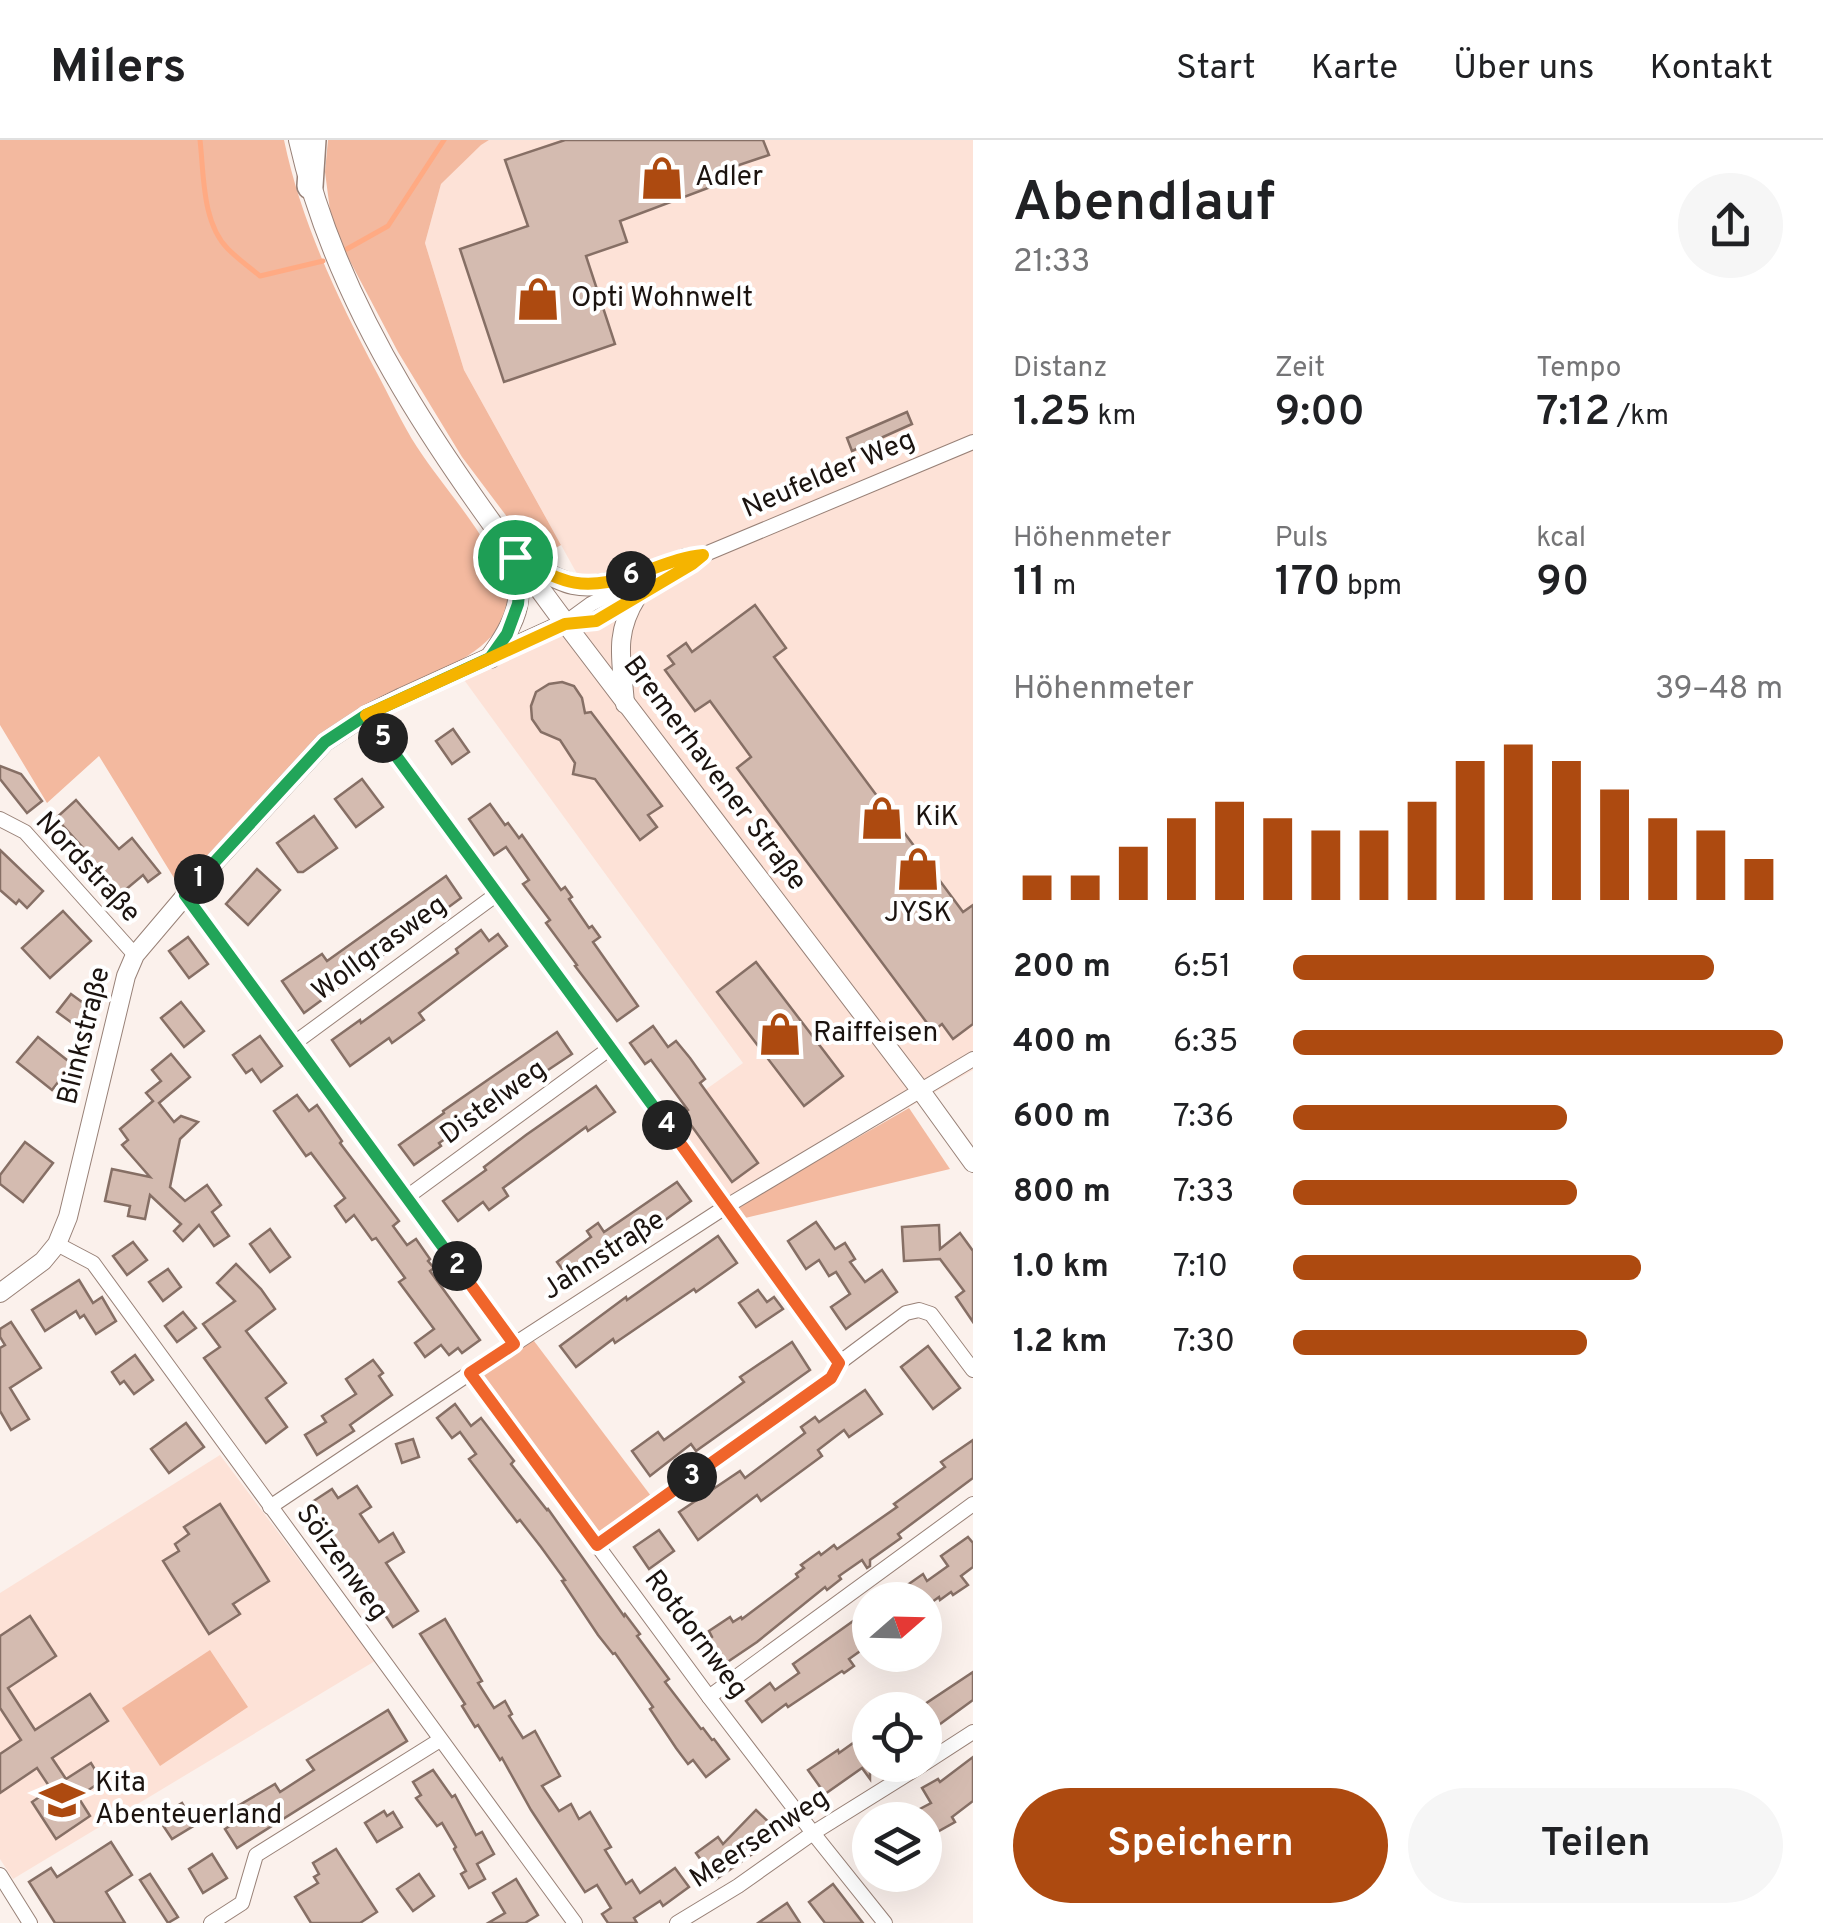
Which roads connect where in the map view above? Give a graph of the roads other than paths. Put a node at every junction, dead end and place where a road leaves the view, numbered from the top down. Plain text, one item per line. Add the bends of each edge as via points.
1 (299, 140) edge
2 (313, 140) edge
3 (310, 186) junction
4 (973, 442) edge
5 (703, 555) junction
6 (515, 557) junction
7 (660, 568) junction
8 (637, 597) junction
9 (565, 624) junction
10 (490, 658) junction
11 (626, 704) junction
12 (366, 715) junction
13 (0, 819) edge
14 (497, 894) junction
15 (185, 895) junction
16 (135, 955) junction
17 (294, 1044) junction
18 (610, 1049) junction
19 (973, 1059) edge
20 (921, 1091) junction
21 (973, 1163) edge
22 (407, 1197) junction
23 (727, 1206) junction
24 (57, 1244) junction
25 (0, 1294) edge
26 (514, 1344) junction
27 (839, 1363) junction
28 (973, 1370) edge
29 (470, 1373) junction
30 (973, 1504) edge
31 (270, 1507) junction
32 (597, 1545) junction
33 (709, 1697) junction
34 (973, 1732) edge
35 (440, 1740) junction
36 (942, 1752) edge
37 (894, 1782) edge
38 (812, 1833) junction
39 (0, 1876) edge
40 (30, 1923) edge
41 (210, 1923) edge
42 (575, 1923) edge
43 (677, 1923) edge
44 (885, 1923) edge

1 - 3 main road, Bremerhavener Straße
2 - 3 highway
3 - 6 main road, Bremerhavener Straße via 344,275 418,416
4 - 5 street, Neufelder Weg
5 - 7 street, Neufelder Weg
5 - 8 street, Neufelder Weg
6 - 7 main road via 570,584 590,586
6 - 9 main road, Bremerhavener Straße
6 - 10 main road via 518,604
7 - 9 street, Neufelder Weg
8 - 9 street, Neufelder Weg via 596,621
8 - 11 street via 620,643
9 - 10 street, Blinkstraße
9 - 11 street, Bremerhavener Straße
10 - 12 street, Blinkstraße
11 - 20 street, Bremerhavener Straße
12 - 14 street
12 - 15 street, Blinkstraße via 314,752
13 - 16 street, Nordstraße via 25,832
14 - 17 street, Wollgrasweg
14 - 18 street
15 - 16 street, Blinkstraße
15 - 17 street
16 - 24 street, Blinkstraße
17 - 22 street
18 - 22 street, Distelweg
18 - 23 street
19 - 20 street, Jahnstraße
20 - 21 street, Bremerhavener Straße
20 - 23 street, Jahnstraße
22 - 26 street
23 - 26 street, Jahnstraße
23 - 27 street
24 - 25 street, Blinkstraße
24 - 31 street, Sölzenweg via 93,1264
26 - 29 street, Jahnstraße
27 - 28 street via 919,1310 931,1314
27 - 32 street via 831,1378
29 - 31 street, Jahnstraße
29 - 32 street, Rotdornweg
30 - 33 street
31 - 35 street, Sölzenweg
32 - 33 street, Rotdornweg
33 - 38 street, Rotdornweg
34 - 36 street, Meersenweg
35 - 41 street via 256,1855 242,1902
35 - 42 street, Sölzenweg
37 - 38 street, Meersenweg
38 - 43 street, Meersenweg
38 - 44 street, Rotdornweg
39 - 40 street

